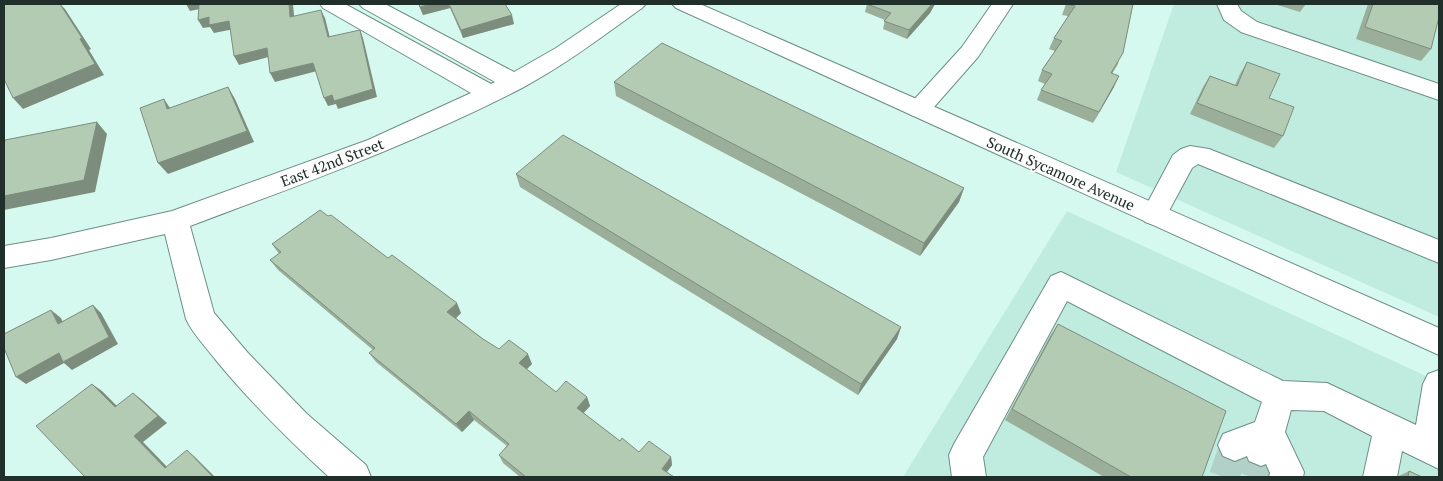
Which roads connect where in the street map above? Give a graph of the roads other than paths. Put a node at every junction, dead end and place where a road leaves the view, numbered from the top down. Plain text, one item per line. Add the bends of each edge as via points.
1 (330, 4) edge
2 (370, 4) edge
3 (635, 4) edge
4 (683, 4) edge
5 (1002, 4) edge
6 (1227, 4) edge
7 (514, 82) junction
8 (1439, 92) edge
9 (491, 94) junction
10 (919, 109) junction
11 (1154, 215) junction
12 (175, 221) junction
13 (1439, 252) edge
14 (4, 257) edge
15 (1439, 342) edge
16 (1439, 384) edge
17 (1280, 395) junction
18 (1390, 429) junction
19 (1434, 450) edge
20 (354, 477) edge
21 (968, 477) edge
22 (1286, 477) edge
23 (1380, 477) edge

1 - 9 street
2 - 7 street
3 - 7 street, East 42nd Street via 564,53
4 - 10 street, South Sycamore Avenue
5 - 10 street via 970,52
6 - 8 street via 1232,15 1249,27
7 - 9 street, East 42nd Street
9 - 12 street, East 42nd Street via 377,146
10 - 11 street, South Sycamore Avenue
11 - 13 street via 1182,162 1190,155 1200,155
11 - 15 street, South Sycamore Avenue
12 - 14 street, East 42nd Street
12 - 20 street via 201,320 296,425
16 - 19 street
17 - 18 street via 1327,397
17 - 21 street via 1061,284 966,455
17 - 22 street via 1254,445 1287,472
18 - 19 street
18 - 23 street

